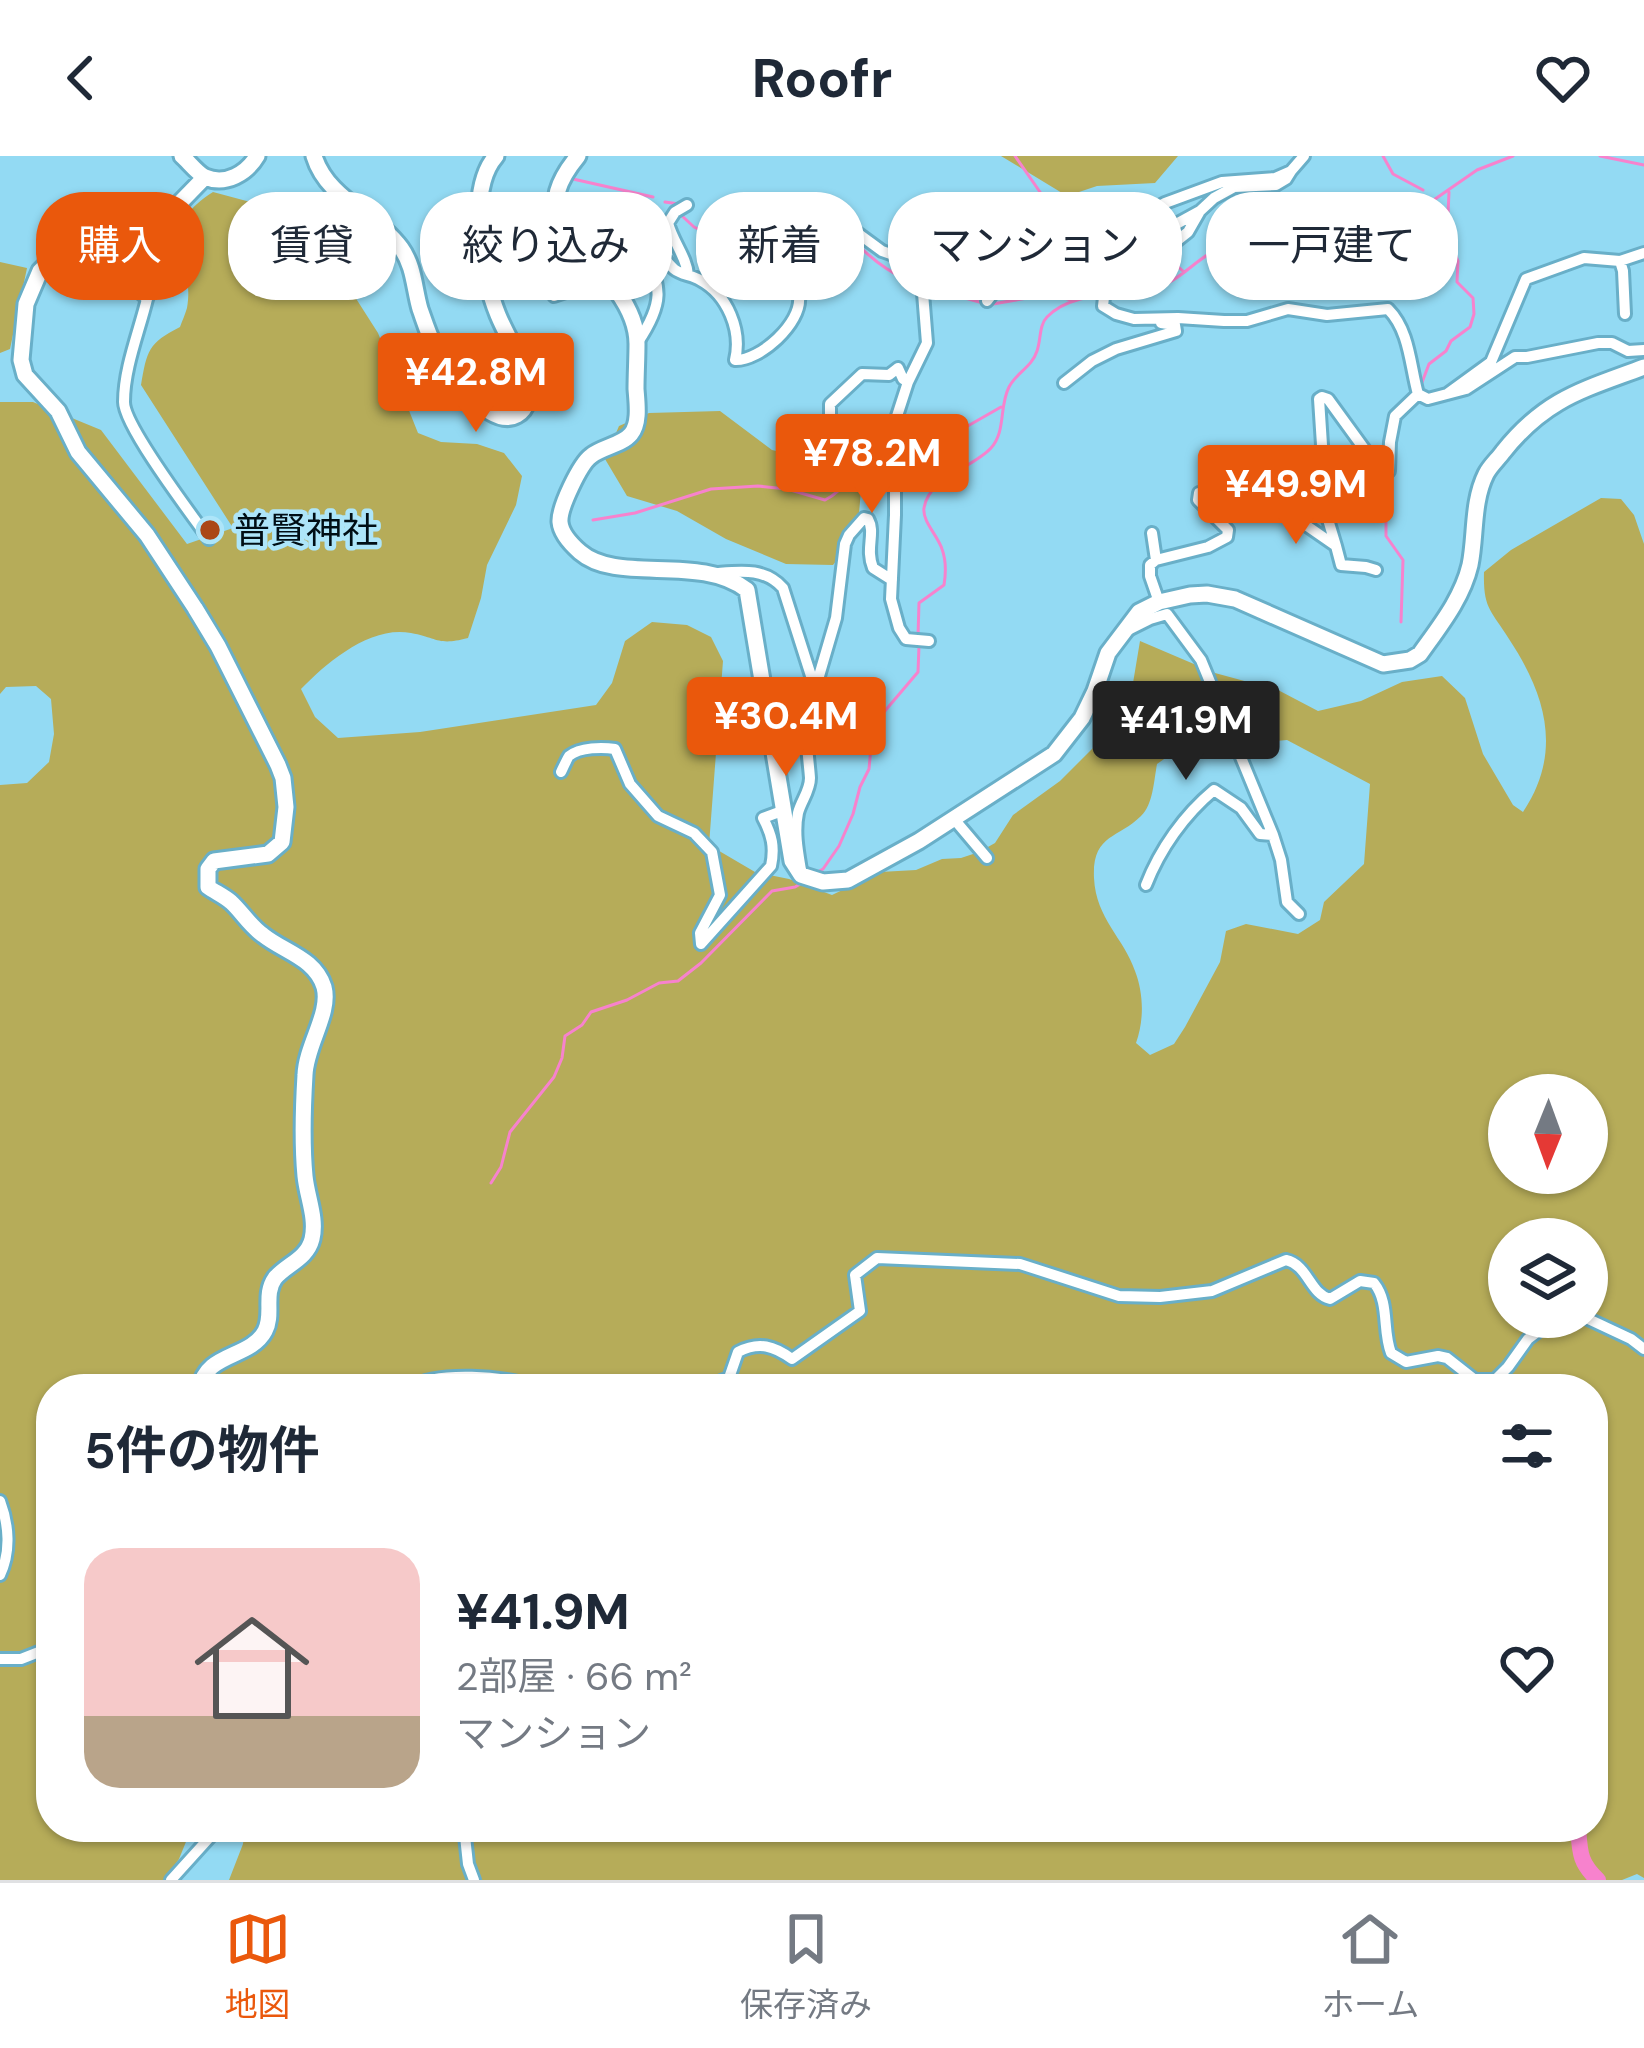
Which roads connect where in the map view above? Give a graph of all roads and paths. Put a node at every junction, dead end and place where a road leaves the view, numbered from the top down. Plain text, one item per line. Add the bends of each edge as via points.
1 (182, 156) edge
2 (257, 156) edge
3 (314, 156) edge
4 (496, 156) edge
5 (578, 156) edge
6 (1304, 156) edge
7 (1290, 164) edge
8 (205, 177) junction
9 (190, 192) edge
10 (558, 192) edge
11 (1182, 197) edge
12 (687, 205) dead end
13 (1200, 211) junction
14 (1182, 221) edge
15 (888, 253) edge
16 (1644, 253) edge
17 (1620, 261) junction
18 (688, 275) junction
19 (36, 276) edge
20 (147, 300) edge
21 (622, 300) edge
22 (925, 300) edge
23 (1625, 314) dead end
24 (1134, 319) junction
25 (638, 342) junction
26 (1644, 350) edge
27 (1644, 367) edge
28 (908, 382) junction
29 (1064, 383) dead end
30 (1418, 394) junction
31 (1447, 394) junction
32 (824, 433) dead end
33 (1152, 533) dead end
34 (209, 539) dead end
35 (1336, 546) junction
36 (1156, 560) junction
37 (1376, 571) dead end
38 (709, 573) junction
39 (892, 580) junction
40 (1159, 602) junction
41 (1123, 631) junction
42 (922, 642) dead end
43 (813, 682) junction
44 (561, 772) dead end
45 (782, 811) junction
46 (954, 819) junction
47 (1274, 835) junction
48 (987, 858) dead end
49 (801, 875) junction
50 (1146, 885) dead end
51 (1300, 914) dead end
52 (1608, 1328) edge
53 (1529, 1338) edge
54 (1644, 1349) edge
55 (206, 1374) edge
56 (730, 1374) edge
57 (1467, 1374) edge
58 (1502, 1374) edge
59 (0, 1501) edge
60 (0, 1575) edge
61 (36, 1653) edge
62 (0, 1659) edge
63 (205, 1842) edge
64 (466, 1842) edge
65 (171, 1880) edge
66 (474, 1880) edge

1 - 8 street
2 - 8 street via 242,174
3 - 4 street via 338,193 405,254 433,345 453,374 488,413 505,418 521,412 529,391 496,312 481,236 479,190
5 - 10 street
6 - 7 street
7 - 11 street via 1275,178 1222,182
7 - 13 street via 1286,179 1234,187
8 - 9 street
12 - 18 street via 668,224
13 - 14 street
13 - 24 street via 1141,277 1106,289 1103,306
15 - 18 street via 852,229 785,245 798,312 765,350 742,361 735,360 730,314
16 - 17 street
17 - 23 street
17 - 31 street via 1583,259 1526,279 1490,362
18 - 25 street via 658,246 649,209 638,232 658,290
19 - 55 street via 24,320 25,375 195,608 283,778 282,842 268,854 214,861 207,882 264,937 302,958 324,988 305,1075 310,1244 273,1280 264,1334
20 - 34 street via 123,408
21 - 25 street
22 - 28 street via 927,344
24 - 29 street via 1176,331 1116,349
24 - 30 street via 1247,321 1288,309 1388,309
25 - 38 street via 634,430 587,458 568,495 563,532 605,564
26 - 31 street via 1598,343 1515,356
27 - 40 street via 1566,396 1514,438 1486,474 1460,596 1410,659 1383,664 1222,596
28 - 32 street via 898,368 862,374 830,404
28 - 39 street via 897,416
30 - 31 street
30 - 35 street via 1395,416 1385,471 1320,397 1316,472
33 - 36 street
35 - 36 street via 1298,520 1264,481 1198,493 1227,537
35 - 37 street via 1341,565
36 - 40 street via 1150,576
38 - 43 street via 773,577
38 - 45 street via 747,590
39 - 42 street via 898,628
39 - 43 street via 873,568 872,526 863,518 845,544 836,618
40 - 41 street
41 - 46 street via 1082,718 1054,754
41 - 47 street via 1170,616 1201,660
43 - 49 street via 806,724 811,783 796,836
44 - 45 street via 574,753 615,748 630,784 658,816 694,832 712,852 720,895 701,944 771,866 773,838 763,818
45 - 49 street
46 - 48 street
46 - 49 street via 848,880
47 - 50 street via 1260,834 1214,790 1177,831
47 - 51 street via 1287,902
52 - 54 street
53 - 58 street
56 - 57 street via 738,1352 751,1345 792,1359 860,1311 855,1275 877,1258 1020,1264 1119,1296 1160,1297 1212,1292 1286,1260 1321,1297 1374,1283 1391,1353 1406,1362 1447,1358
59 - 60 street via 7,1526
61 - 62 street
63 - 65 street
64 - 66 street

